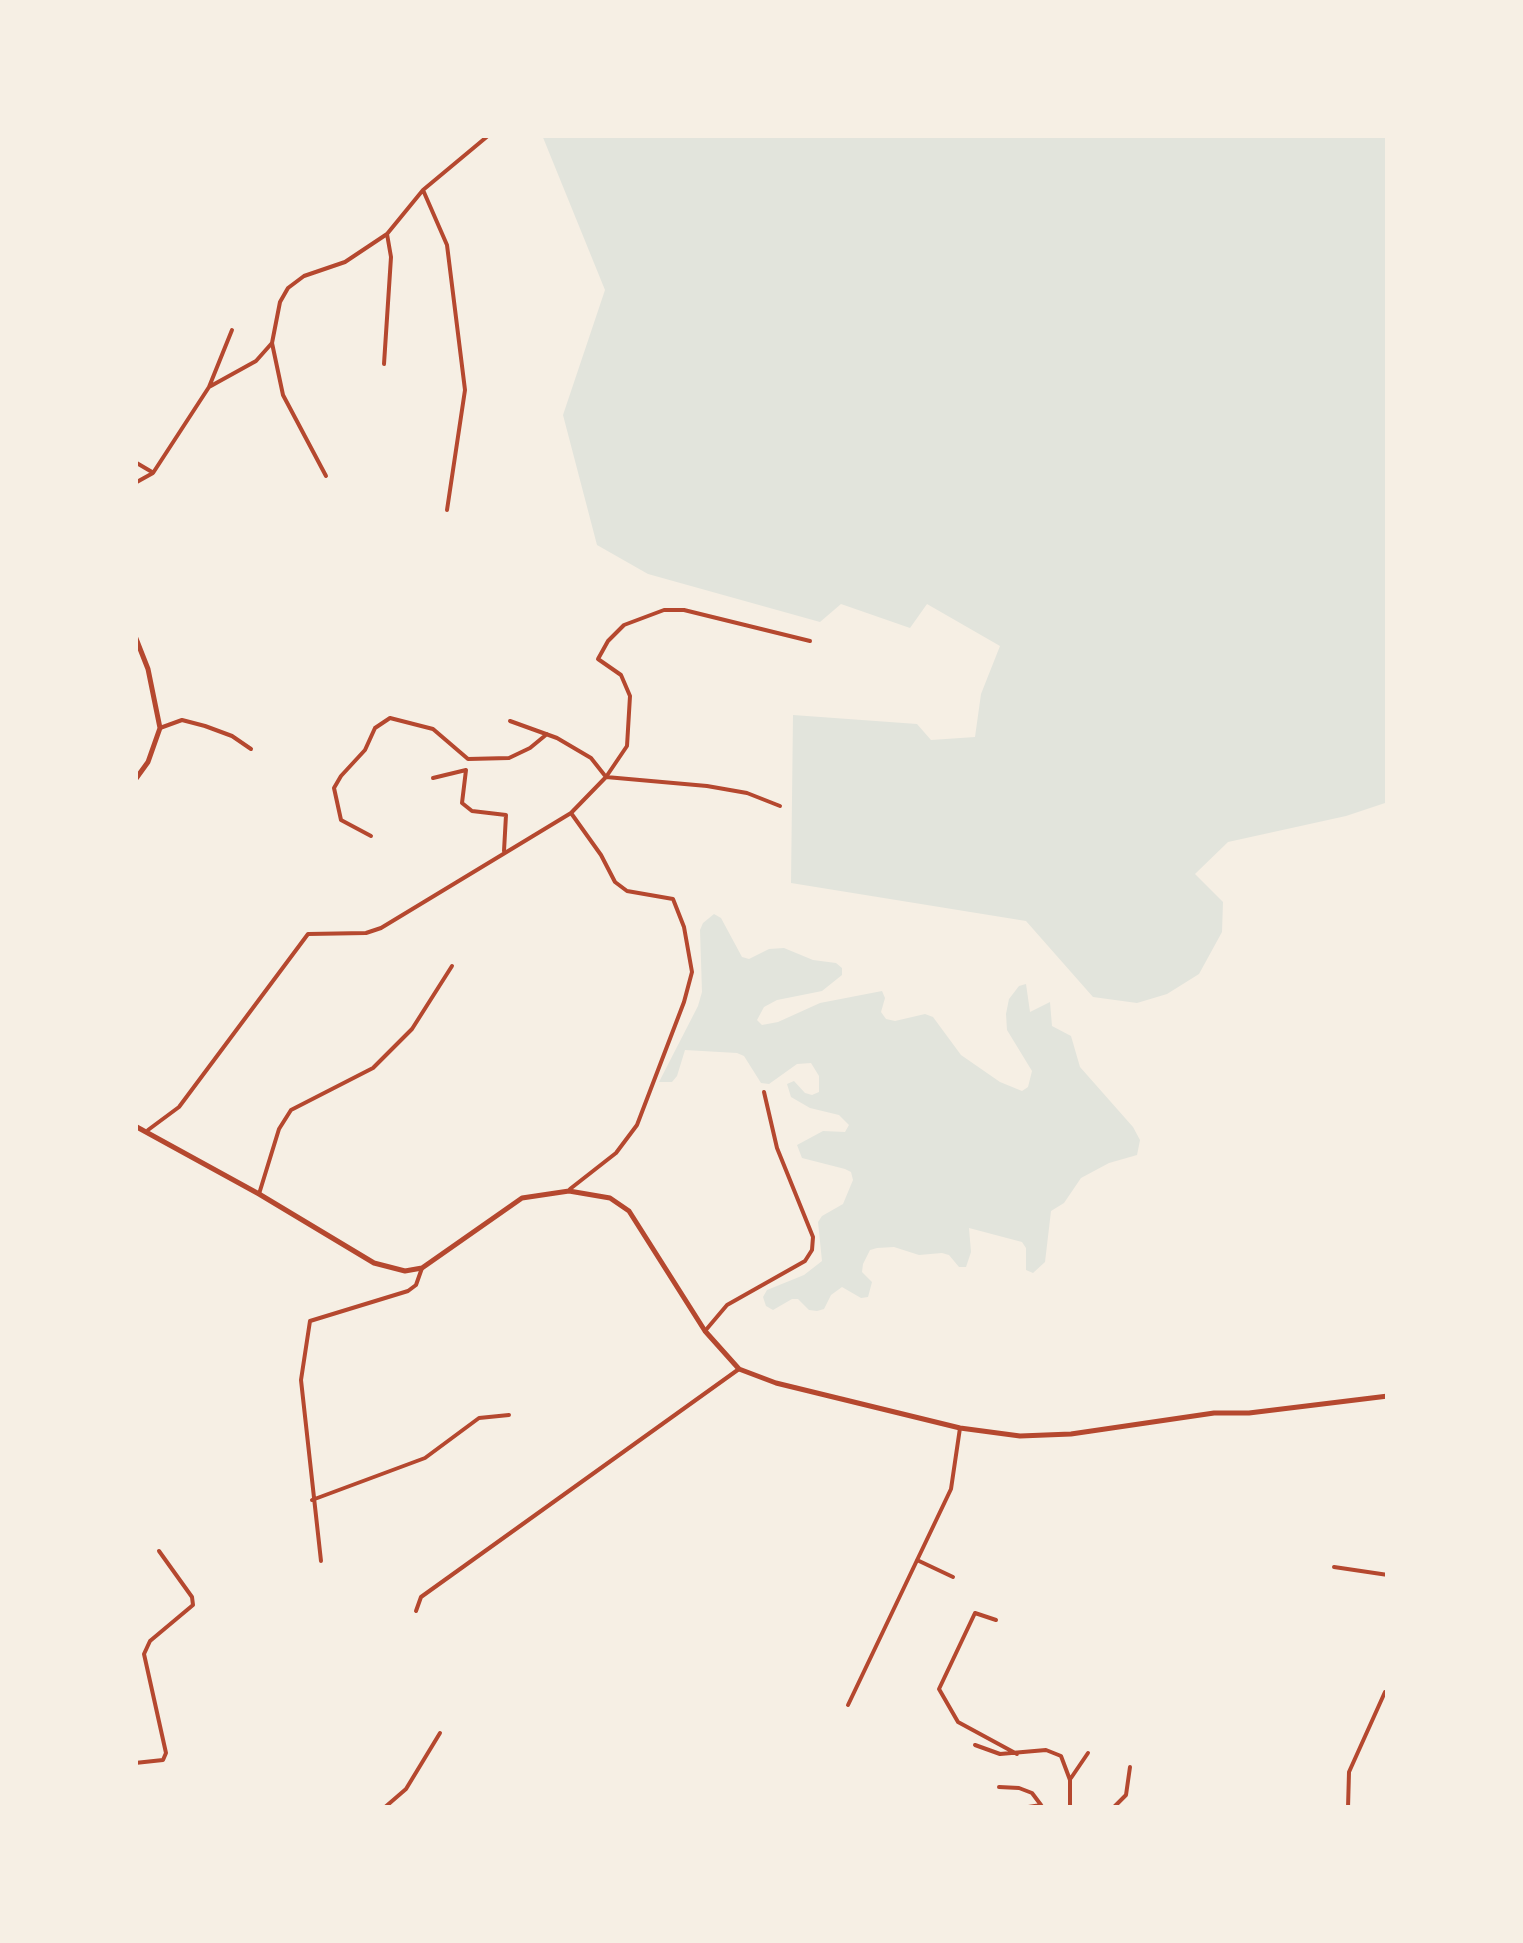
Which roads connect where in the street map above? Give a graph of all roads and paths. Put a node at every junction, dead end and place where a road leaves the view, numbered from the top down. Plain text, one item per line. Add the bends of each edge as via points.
1 (489, 135) edge
2 (423, 190) junction
3 (387, 234) junction
4 (232, 330) dead end
5 (272, 342) junction
6 (384, 364) dead end
7 (209, 387) junction
8 (135, 462) edge
9 (154, 473) junction
10 (326, 476) dead end
11 (135, 484) edge
12 (448, 510) dead end
13 (135, 636) edge
14 (810, 642) dead end
15 (510, 721) dead end
16 (160, 728) junction
17 (547, 734) junction
18 (250, 749) dead end
19 (606, 777) junction
20 (433, 778) dead end
21 (135, 780) edge
22 (780, 806) dead end
23 (571, 813) junction
24 (371, 836) dead end
25 (504, 852) junction
26 (452, 966) dead end
27 (764, 1092) dead end
28 (138, 1131) edge
29 (568, 1191) junction
30 (259, 1194) junction
31 (422, 1268) junction
32 (705, 1331) junction
33 (739, 1369) junction
34 (1388, 1396) edge
35 (509, 1414) dead end
36 (960, 1428) junction
37 (312, 1500) junction
38 (160, 1551) dead end
39 (918, 1560) junction
40 (321, 1561) dead end
41 (1334, 1568) dead end
42 (1388, 1575) edge
43 (954, 1576) dead end
44 (416, 1611) dead end
45 (996, 1620) dead end
46 (1386, 1692) dead end
47 (848, 1705) dead end
48 (440, 1734) dead end
49 (975, 1746) dead end
50 (1088, 1753) dead end
51 (1017, 1754) junction
52 (135, 1763) edge
53 (1130, 1767) dead end
54 (1070, 1780) junction
55 (999, 1788) dead end
56 (1042, 1807) edge
57 (384, 1808) edge
58 (1022, 1808) edge
59 (1070, 1808) edge
60 (1113, 1808) edge
61 (1348, 1808) edge

1 - 2 street
2 - 3 street
2 - 12 street via 446,246 464,390
3 - 5 street via 288,288
3 - 6 street
4 - 7 street
5 - 7 street via 256,360
5 - 10 street via 284,395
7 - 9 street
8 - 9 street
9 - 11 street
13 - 16 street
14 - 19 street via 684,610 624,625 598,659 621,676 630,696 627,746
15 - 17 street
16 - 18 street via 182,720
16 - 21 street
17 - 19 street via 591,758
17 - 24 street via 509,758 468,759 433,729 390,718 334,788 342,820
19 - 22 street via 708,786
19 - 23 street
20 - 25 street via 466,770 462,804 506,815
23 - 25 street
23 - 29 street via 615,882 627,891 674,899 692,972 637,1125 616,1153
25 - 28 street via 381,928 308,934 179,1107
26 - 30 street via 412,1029 373,1068 291,1110
27 - 32 street via 812,1250 805,1261 727,1305
28 - 30 street
29 - 31 street via 522,1198
29 - 32 street via 610,1198 629,1212
30 - 31 street via 374,1263
31 - 37 street via 408,1291 310,1321 302,1380
32 - 33 street
33 - 36 street
33 - 44 street via 421,1597
34 - 36 street via 1070,1434
35 - 37 street via 479,1418 424,1458
36 - 39 street via 952,1490
37 - 40 street
38 - 52 street via 193,1605 144,1654 166,1753 163,1760
39 - 43 street
39 - 47 street
41 - 42 street
45 - 51 street via 975,1613 939,1689 958,1722
46 - 61 street via 1349,1772
48 - 57 street via 406,1789
49 - 51 street
50 - 54 street
51 - 54 street via 1046,1750 1061,1756
53 - 60 street via 1126,1795
54 - 59 street
55 - 56 street via 1032,1793
56 - 58 street

